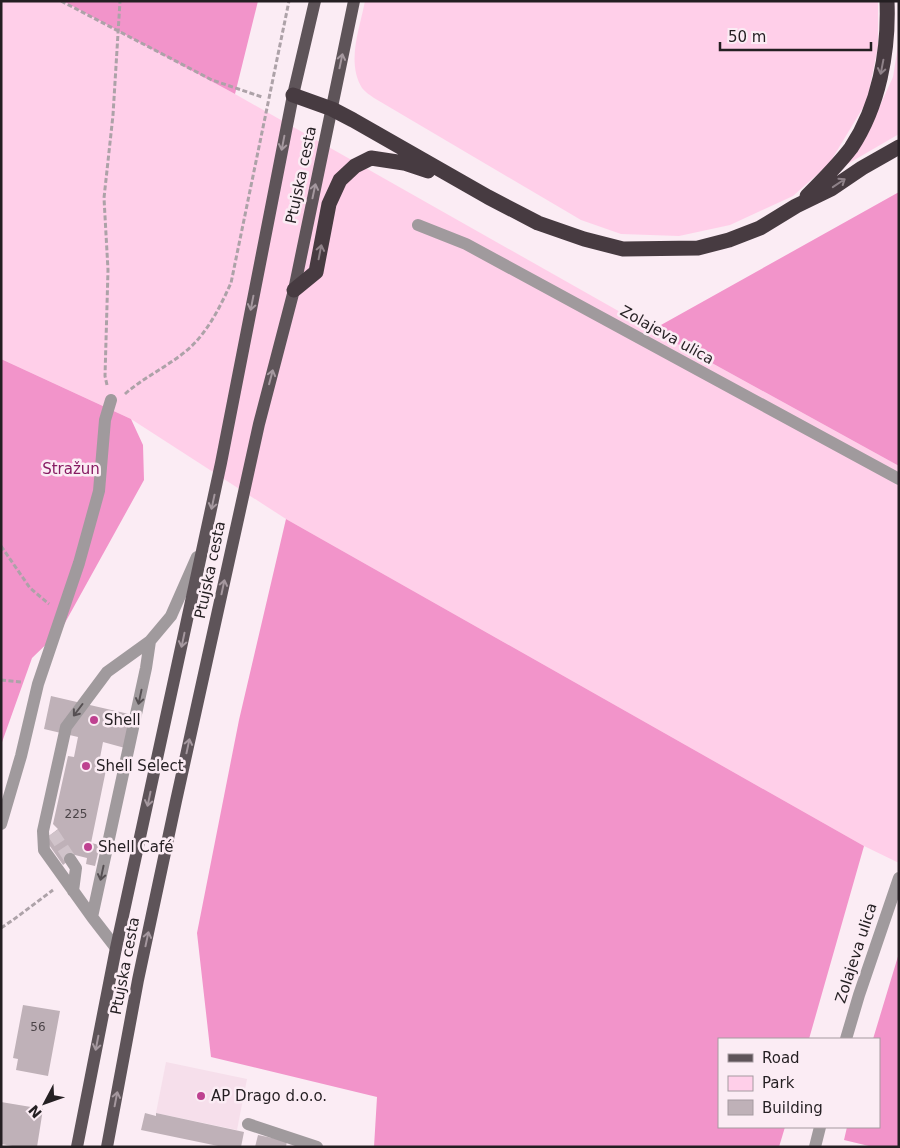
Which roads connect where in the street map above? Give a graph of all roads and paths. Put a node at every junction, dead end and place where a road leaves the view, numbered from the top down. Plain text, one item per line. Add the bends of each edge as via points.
1 (61, 1) edge
2 (120, 1) edge
3 (289, 1) edge
4 (315, 1) edge
5 (354, 1) edge
6 (887, 1) edge
7 (119, 33) junction
8 (293, 95) junction
9 (262, 97) dead end
10 (332, 109) junction
11 (899, 147) edge
12 (455, 179) junction
13 (796, 206) junction
14 (418, 225) dead end
15 (294, 290) junction
16 (117, 398) junction
17 (899, 479) edge
18 (204, 541) junction
19 (1, 546) edge
20 (61, 614) junction
21 (150, 641) junction
22 (1, 680) edge
23 (38, 684) junction
24 (46, 819) junction
25 (1, 824) edge
26 (53, 833) tunnel mouth
27 (70, 859) tunnel mouth
28 (899, 878) edge
29 (69, 886) junction
30 (92, 917) junction
31 (1, 928) edge
32 (116, 948) junction
33 (846, 1038) edge
34 (248, 1124) dead end
35 (820, 1128) edge
36 (77, 1147) edge
37 (107, 1147) edge
38 (317, 1147) edge
39 (815, 1147) edge

1 - 7 path
2 - 7 path
3 - 16 path via 231,283 201,337 186,351
4 - 8 main road, Ptujska cesta
10 -> 5 main road, Ptujska cesta
6 -> 13 highway via 883,67 873,103 851,147
7 - 9 path via 212,80
7 - 16 path via 104,198 108,270 105,376
8 - 10 highway
8 -> 18 main road, Ptujska cesta
10 - 12 highway
15 -> 10 main road, Ptujska cesta
13 -> 11 highway via 831,189
12 - 13 highway via 538,222 623,249 698,248 760,228
15 -> 12 highway via 316,272 329,204 340,180 354,166 372,158 404,163
14 - 17 street, Zolajeva ulica via 466,244
37 -> 15 main road, Ptujska cesta via 138,980 258,424
16 - 20 street via 105,420 99,491
18 - 21 street via 171,616
18 -> 32 main road, Ptujska cesta
19 - 20 path via 30,588
20 - 23 street
21 -> 24 street via 107,672 66,727
21 -> 30 street
22 - 23 path
23 - 25 street
24 - 26 street
24 - 29 street via 44,850
27 - 29 street via 76,868
28 - 33 street, Zolajeva ulica
29 - 30 street
29 - 31 path
30 - 32 street
32 -> 36 main road, Ptujska cesta
34 - 38 street
35 - 39 street

